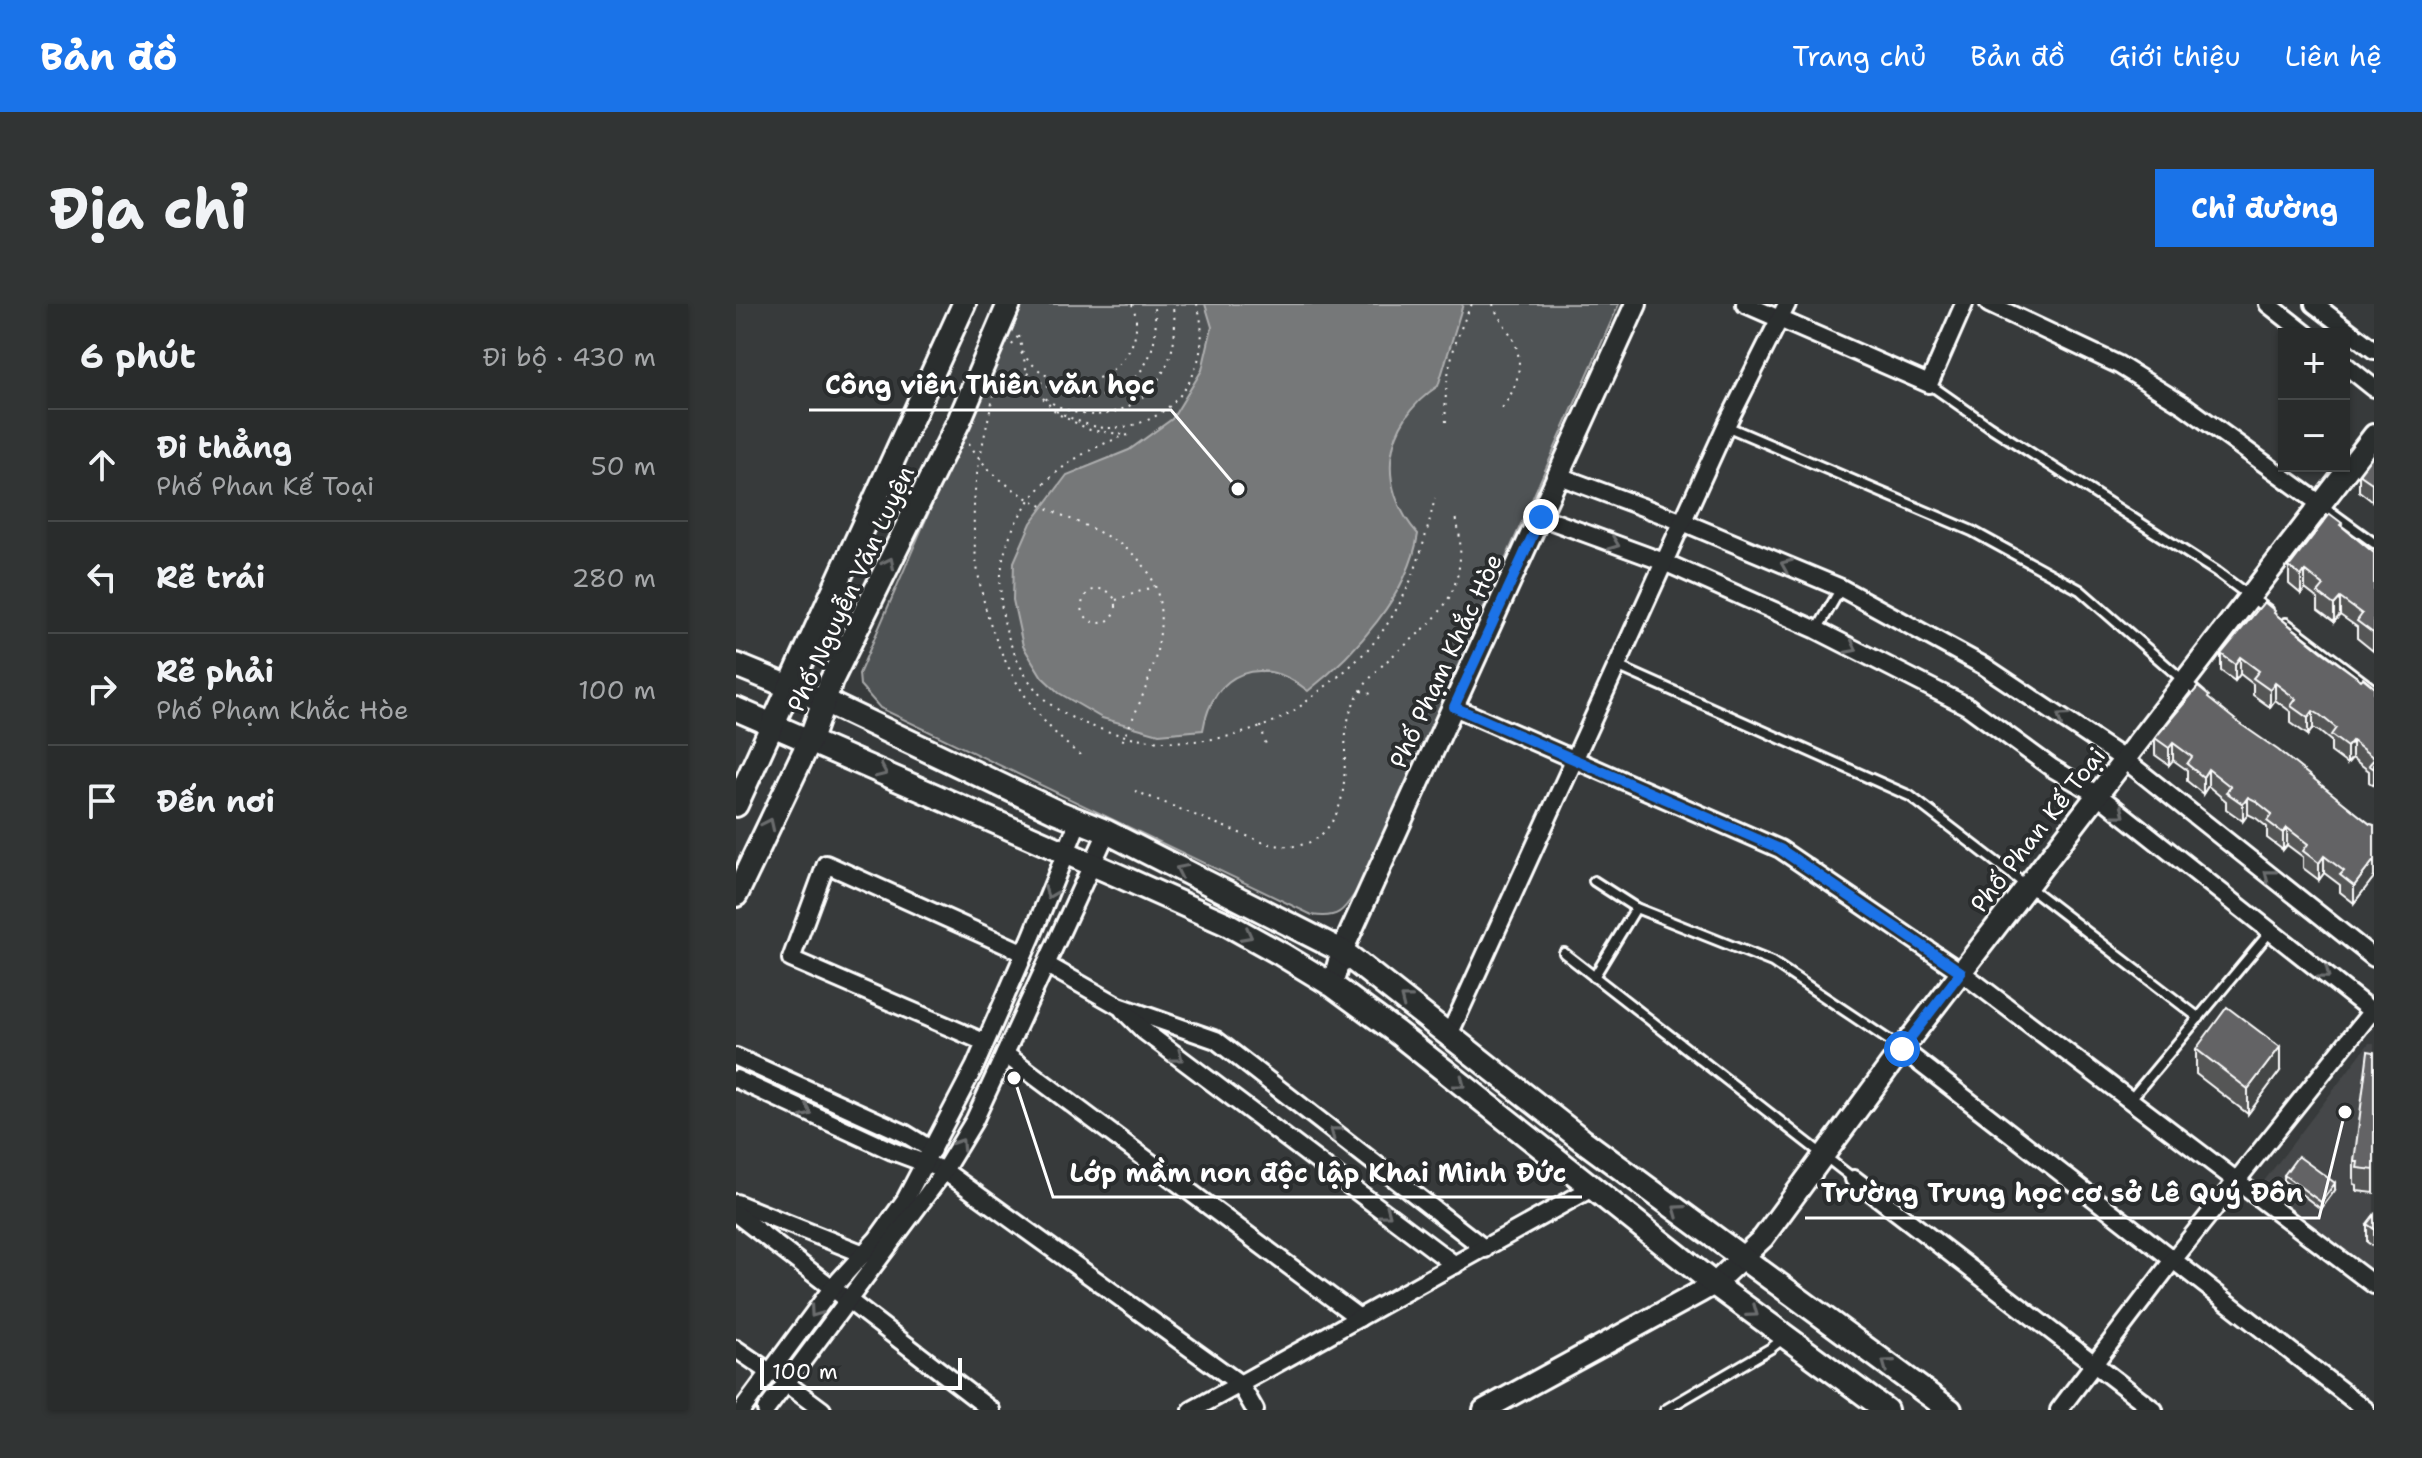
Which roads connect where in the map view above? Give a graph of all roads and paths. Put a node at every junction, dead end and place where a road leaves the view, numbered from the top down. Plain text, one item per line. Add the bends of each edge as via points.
1 (964, 304) edge
2 (1009, 304) edge
3 (1132, 304) edge
4 (1153, 304) edge
5 (1172, 304) edge
6 (1197, 304) edge
7 (1472, 304) edge
8 (1493, 304) edge
9 (1636, 304) edge
10 (1745, 304) edge
11 (1964, 304) edge
12 (1989, 304) edge
13 (2268, 304) edge
14 (2314, 304) edge
15 (1784, 312) edge
16 (2298, 328) edge
17 (2374, 350) edge
18 (1007, 353) dead end
19 (1021, 353) junction
20 (2350, 369) edge
21 (1027, 373) junction
22 (998, 375) dead end
23 (1929, 384) junction
24 (2374, 388) edge
25 (1039, 394) junction
26 (1056, 411) junction
27 (1499, 412) dead end
28 (959, 421) junction
29 (1446, 422) dead end
30 (1726, 426) junction
31 (2374, 435) edge
32 (980, 460) junction
33 (1559, 476) junction
34 (1435, 498) dead end
35 (1029, 500) junction
36 (2319, 503) junction
37 (1454, 516) dead end
38 (1541, 517) junction
39 (1683, 522) junction
40 (2374, 543) edge
41 (1664, 562) junction
42 (1155, 586) junction
43 (1841, 588) junction
44 (2251, 596) junction
45 (1115, 601) junction
46 (1817, 630) junction
47 (736, 665) edge
48 (1617, 666) junction
49 (2184, 682) junction
50 (791, 687) junction
51 (1361, 690) junction
52 (2374, 690) edge
53 (1371, 694) dead end
54 (824, 701) junction
55 (2208, 702) edge
56 (1454, 707) junction
57 (736, 709) edge
58 (1409, 710) dead end
59 (773, 726) junction
60 (1261, 726) junction
61 (1445, 726) junction
62 (1124, 737) junction
63 (810, 740) junction
64 (1121, 744) dead end
65 (1266, 745) dead end
66 (1084, 758) dead end
67 (1575, 759) junction
68 (2125, 760) junction
69 (1135, 791) dead end
70 (2098, 795) junction
71 (736, 805) edge
72 (1079, 820) junction
73 (1107, 832) junction
74 (1065, 853) junction
75 (1092, 864) junction
76 (1594, 881) dead end
77 (2026, 887) junction
78 (736, 895) edge
79 (1636, 908) junction
80 (2271, 931) junction
81 (1342, 951) junction
82 (1024, 953) junction
83 (1564, 953) dead end
84 (2374, 958) edge
85 (1047, 965) junction
86 (1961, 972) junction
87 (1594, 977) junction
88 (1332, 985) junction
89 (1119, 1006) junction
90 (2373, 1012) edge
91 (2199, 1018) junction
92 (1449, 1035) junction
93 (984, 1042) junction
94 (1902, 1049) junction
95 (1005, 1054) junction
96 (736, 1057) edge
97 (736, 1079) edge
98 (2130, 1100) junction
99 (1824, 1157) junction
100 (929, 1158) junction
101 (943, 1170) junction
102 (1854, 1179) joint
103 (2236, 1181) junction
104 (1592, 1188) junction
105 (736, 1203) edge
106 (736, 1214) edge
107 (1485, 1249) junction
108 (864, 1254) junction
109 (1743, 1257) junction
110 (2173, 1260) junction
111 (1455, 1265) junction
112 (1714, 1284) junction
113 (2374, 1285) edge
114 (833, 1287) junction
115 (847, 1298) junction
116 (1359, 1318) junction
117 (1786, 1336) junction
118 (736, 1349) edge
119 (2094, 1364) junction
120 (771, 1373) junction
121 (787, 1384) junction
122 (1240, 1384) junction
123 (742, 1410) edge
124 (766, 1410) edge
125 (822, 1410) edge
126 (991, 1410) edge
127 (1192, 1410) edge
128 (1255, 1410) edge
129 (1484, 1410) edge
130 (1665, 1410) edge
131 (1886, 1410) edge
132 (1950, 1410) edge
133 (2059, 1410) edge
134 (2154, 1410) edge
135 (2366, 1410) edge

1 - 50 main road, Phố Nguyễn Văn Luyện
2 - 28 main road, Phố Nguyễn Văn Luyện
3 - 19 path via 1135,336 1125,358 1108,375 1085,383 1061,382 1039,371
4 - 21 path via 1155,343 1146,364 1112,393 1068,395
5 - 25 path via 1175,345 1167,369 1132,404 1084,413
6 - 26 path via 1202,348 1195,374 1180,397 1159,414 1135,425 1108,428
7 - 29 path via 1450,361
8 - 27 path via 1518,356 1516,387
9 - 33 street, Phố Phạm Khắc Hòe
10 - 15 street
11 - 23 street
12 - 36 street via 2119,365
13 - 16 street
14 - 17 street
15 - 23 street
15 - 30 street
18 - 19 path via 1019,335
19 - 21 path
20 - 24 street
21 - 25 path
22 - 32 path
23 - 44 lane
25 - 26 path
26 - 35 path via 1090,430 1128,435 1068,463
28 - 32 path
54 -> 28 main road, Phố Nguyễn Văn Luyện
30 - 39 street
30 - 49 lane via 1972,531 2080,590
31 - 36 street, Phố Phan Kế Toại
32 - 35 path
32 - 66 path via 975,542 989,619 1028,701 1048,728
33 - 38 street, Phố Phạm Khắc Hòe
33 - 39 street
34 - 60 path via 1415,576 1374,642 1301,706
35 - 42 path via 1124,547
35 - 62 path via 1015,522 1002,563 1002,615 1015,657 1049,703 1084,724
36 - 40 lane
36 - 44 street, Phố Phan Kế Toại
37 - 51 path via 1460,552 1458,579 1448,603
38 -> 41 street
38 - 56 street, Phố Phạm Khắc Hòe
39 - 41 street
43 -> 39 street
41 - 46 street
41 - 48 street
42 - 45 path
42 - 62 path via 1160,637 1156,658
43 - 46 lane
68 -> 43 street via 1984,666
44 - 49 street, Phố Phan Kế Toại
44 - 52 lane
45 - 45 path via 1108,621 1097,623 1083,614 1082,603 1092,590 1103,590
46 -> 70 street via 1967,706
47 - 50 main road
48 - 67 street
48 - 77 lane via 1910,796
49 - 55 lane
49 - 68 street, Phố Phan Kế Toại
50 - 54 main road
50 - 59 main road, Phố Nguyễn Văn Luyện
51 - 53 path
51 - 69 path via 1346,720 1345,792 1337,817 1302,846 1262,842
54 - 63 main road, Phố Nguyễn Văn Luyện
54 - 72 main road
56 - 61 street, Phố Phạm Khắc Hòe
56 - 67 street
57 - 59 main road
58 - 61 path
59 - 63 main road
59 - 71 main road, Phố Nguyễn Văn Luyện
60 - 62 path via 1203,740
60 - 65 path
61 - 81 street, Phố Phạm Khắc Hòe
62 - 64 path
63 -> 74 main road
78 -> 63 main road, Phố Nguyễn Văn Luyện
67 - 86 street via 1780,849
67 - 92 street
68 - 70 street, Phố Phan Kế Toại
84 -> 68 street
70 - 77 street, Phố Phan Kế Toại
70 -> 80 street
72 - 73 main road
72 - 74 street
73 - 75 street
81 -> 73 main road
74 - 75 main road
74 -> 82 street
75 - 85 street
75 -> 88 main road via 1227,924
76 - 79 lane
77 - 86 street, Phố Phan Kế Toại
77 - 91 lane
79 - 87 lane
79 - 94 lane via 1772,962
80 -> 90 street
80 - 91 lane
81 - 88 street, Phố Phạm Khắc Hòe
92 -> 81 main road
82 - 93 street
82 - 93 street via 826,864 791,959
83 - 87 lane
85 - 89 street
85 - 95 street
86 - 94 street, Phố Phan Kế Toại
86 - 98 street
87 - 99 lane
88 -> 104 main road
107 -> 89 street via 1216,1040
89 -> 111 street via 1144,1031
90 - 103 street
91 - 98 lane
109 -> 92 main road
93 - 100 street
94 - 99 street, Phố Phan Kế Toại
94 - 110 street
101 -> 95 street via 974,1121
95 - 116 street
96 - 100 street via 904,1133
97 -> 100 street
98 - 103 street
99 - 102 lane
99 - 109 street, Phố Phan Kế Toại
100 - 101 street
100 - 108 street
101 - 115 street
101 - 122 street
102 - 119 street
103 - 110 street
103 - 113 street
104 - 107 street
104 - 112 main road
105 - 108 street
106 - 114 street
107 - 111 street
108 - 114 street
109 - 112 street, Phố Phan Kế Toại
132 -> 109 main road
110 - 119 street
110 - 135 street
111 - 116 street
112 -> 117 main road
112 - 129 street, Phố Phan Kế Toại
114 - 115 street
114 -> 120 street
115 - 121 street
115 - 126 street
116 - 122 street
117 - 130 lane
117 - 131 main road
118 - 120 street
119 - 133 street
119 - 134 street
120 - 123 street
121 - 124 street
121 - 125 street
122 - 127 street
122 - 128 street

